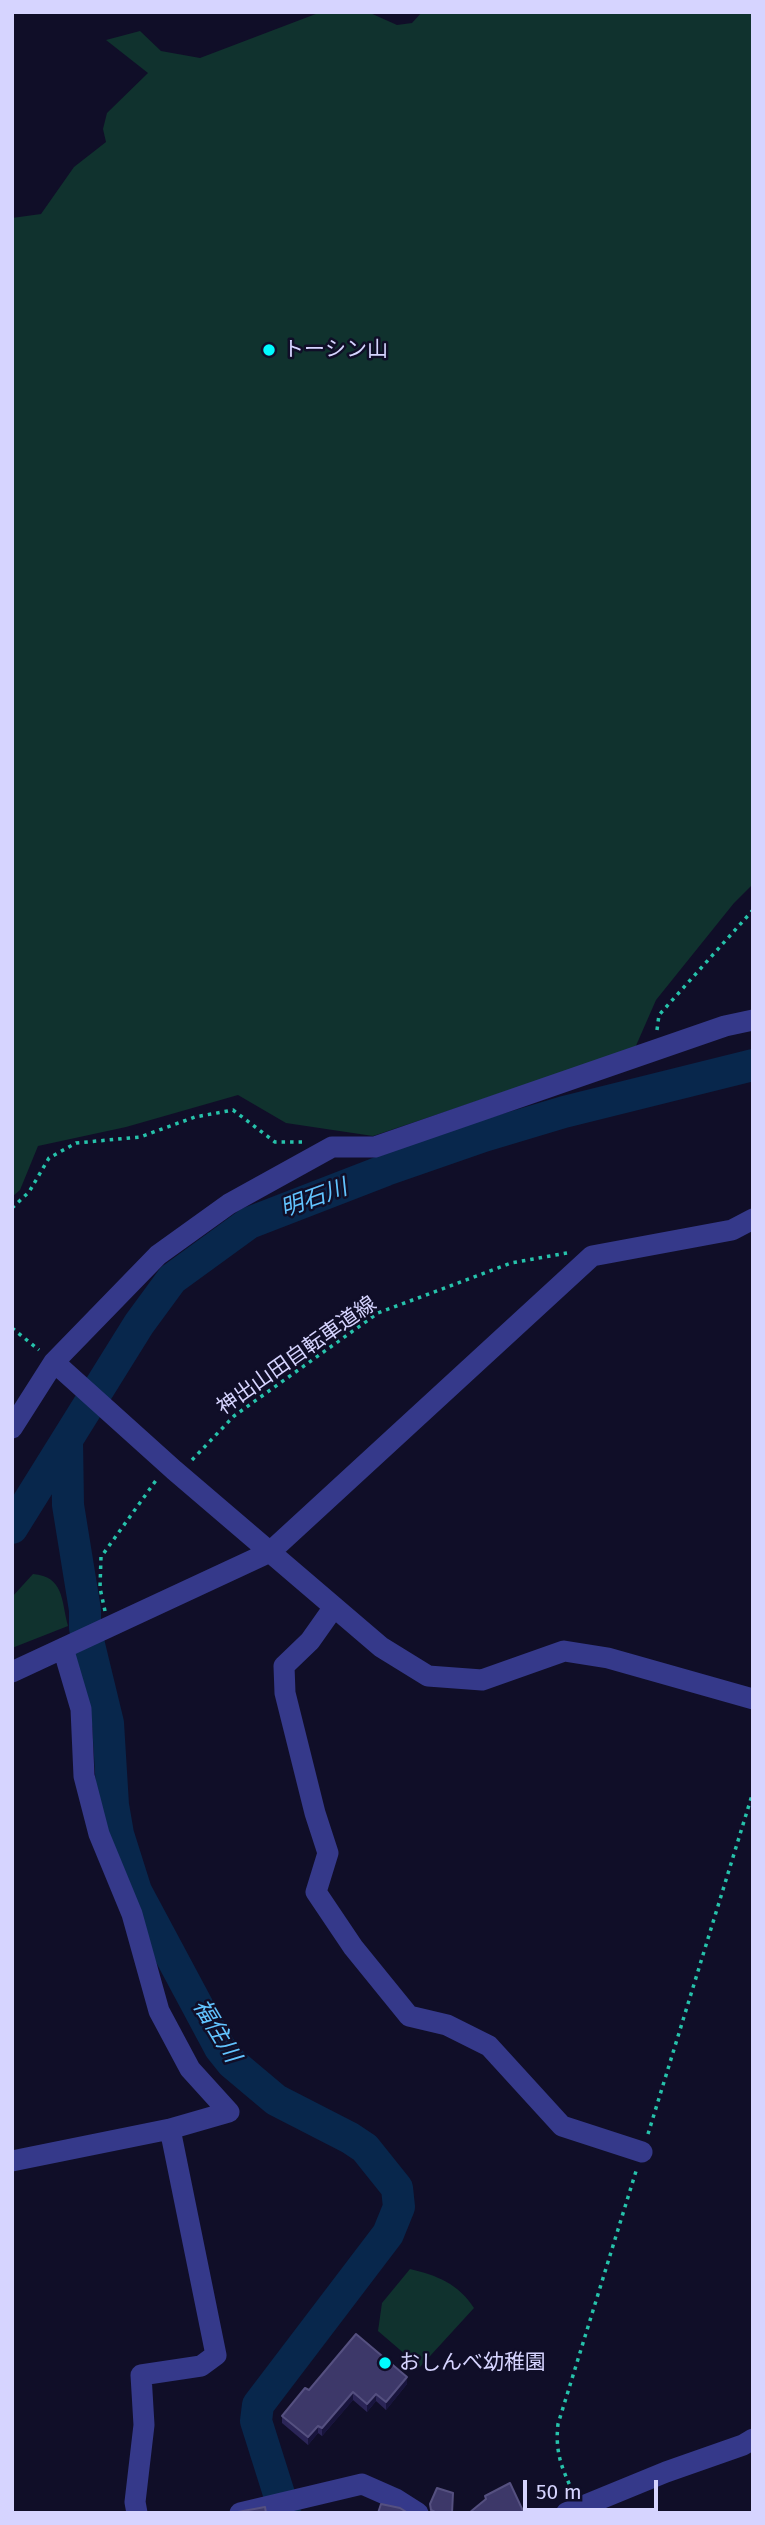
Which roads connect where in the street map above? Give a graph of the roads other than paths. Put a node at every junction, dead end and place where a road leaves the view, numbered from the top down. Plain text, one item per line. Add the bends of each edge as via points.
1 (753, 1020) edge
2 (753, 1219) edge
3 (54, 1362) junction
4 (12, 1428) edge
5 (270, 1552) junction
6 (334, 1607) junction
7 (63, 1648) junction
8 (12, 1672) edge
9 (753, 1699) edge
10 (170, 2129) junction
11 (642, 2152) road end
12 (12, 2161) edge
13 (753, 2439) edge
14 (573, 2509) edge
15 (138, 2513) edge
16 (240, 2513) edge
17 (418, 2513) edge

1 - 3 street via 375,1147 332,1147 229,1205 158,1255
2 - 5 street via 732,1230 592,1256
3 - 4 street
3 - 5 street
5 - 6 street
5 - 7 street
6 - 9 street via 381,1647 428,1676 482,1680 564,1651 608,1658
6 - 11 street via 285,1666 285,1693 328,1853 316,1892 409,2016 447,2025 489,2046 562,2126
7 - 8 street
7 - 10 street via 81,1709 84,1776 99,1834 132,1914 159,2011 190,2068 229,2112
10 - 12 street
10 - 15 street via 216,2355 201,2366 141,2375 144,2425 135,2502
13 - 14 street
16 - 17 street via 362,2484

